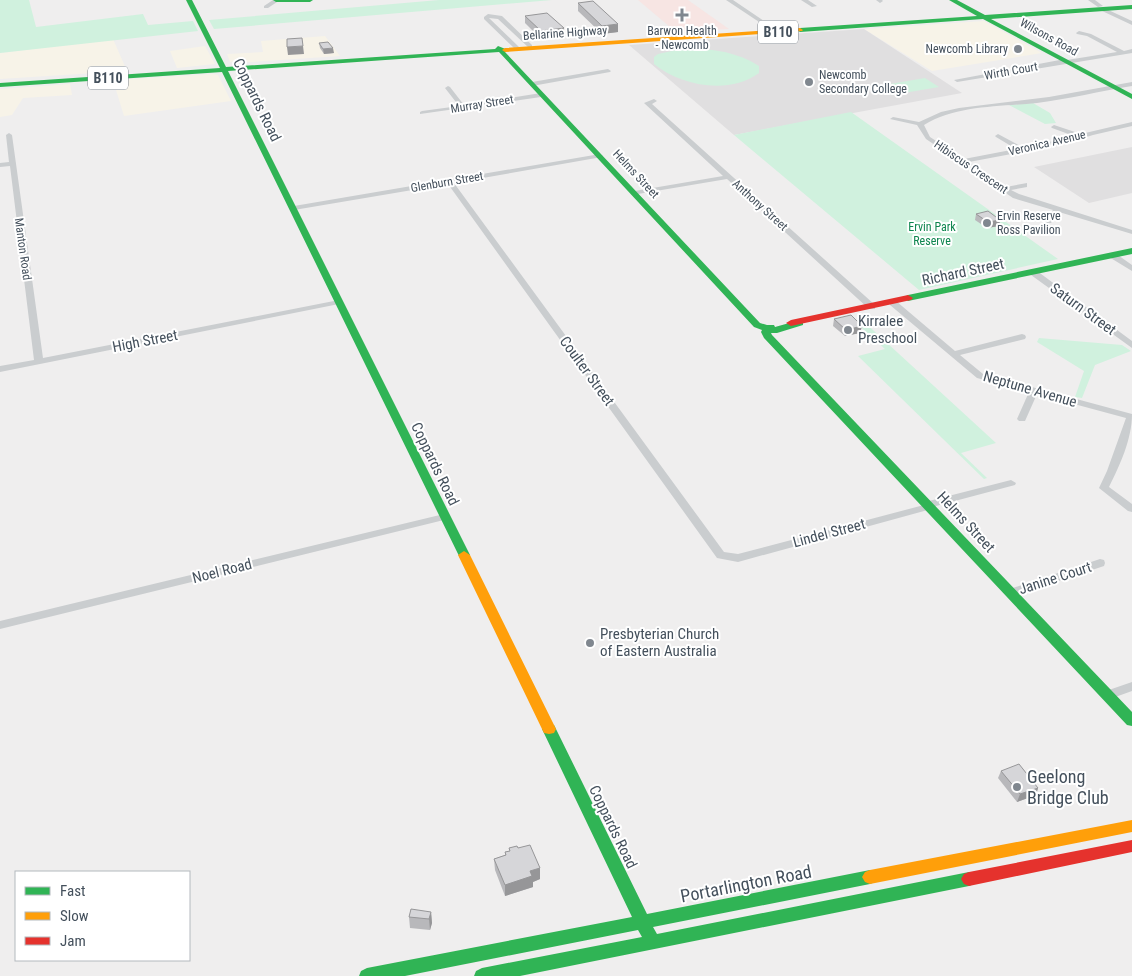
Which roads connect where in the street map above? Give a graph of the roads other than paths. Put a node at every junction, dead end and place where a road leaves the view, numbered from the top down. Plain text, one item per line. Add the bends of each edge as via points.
1 (189, 0) edge
2 (277, 0) edge
3 (310, 0) edge
4 (729, 0) edge
5 (804, 0) edge
6 (952, 0) edge
7 (1098, 5) edge
8 (814, 6) dead end
9 (1132, 6) edge
10 (266, 8) dead end
11 (981, 16) junction
12 (1132, 23) edge
13 (770, 27) junction
14 (1079, 33) dead end
15 (516, 46) junction
16 (530, 46) junction
17 (499, 49) junction
18 (1132, 51) edge
19 (1122, 52) junction
20 (1066, 62) junction
21 (225, 68) junction
22 (608, 71) dead end
23 (957, 80) dead end
24 (0, 84) edge
25 (532, 84) junction
26 (1132, 84) edge
27 (1113, 87) junction
28 (448, 88) dead end
29 (541, 94) junction
30 (1132, 97) edge
31 (648, 102) dead end
32 (463, 107) junction
33 (422, 113) dead end
34 (893, 119) dead end
35 (920, 124) junction
36 (1132, 124) edge
37 (1054, 127) dead end
38 (9, 135) dead end
39 (998, 136) dead end
40 (1079, 136) junction
41 (1023, 150) junction
42 (600, 156) junction
43 (963, 161) junction
44 (12, 164) junction
45 (0, 165) edge
46 (728, 176) junction
47 (450, 182) junction
48 (1024, 185) dead end
49 (1005, 189) junction
50 (635, 193) junction
51 (294, 208) junction
52 (1057, 210) junction
53 (1048, 221) dead end
54 (1132, 232) edge
55 (1132, 251) edge
56 (1112, 255) junction
57 (1132, 269) edge
58 (1034, 273) junction
59 (339, 303) junction
60 (893, 303) junction
61 (872, 307) junction
62 (771, 329) junction
63 (1022, 337) dead end
64 (1132, 345) edge
65 (952, 354) junction
66 (39, 362) junction
67 (0, 369) edge
68 (1034, 391) junction
69 (1132, 417) edge
70 (1022, 419) dead end
71 (1011, 483) dead end
72 (930, 505) junction
73 (1132, 509) edge
74 (444, 517) junction
75 (727, 557) joint
76 (1100, 564) dead end
77 (1011, 593) junction
78 (0, 625) edge
79 (1132, 686) edge
80 (1107, 695) junction
81 (1132, 721) edge
82 (1132, 826) edge
83 (1132, 846) edge
84 (643, 922) junction
85 (652, 941) junction
86 (367, 976) edge
87 (482, 976) edge

1 - 21 main road, Coppards Road
2 - 3 main road
2 - 10 street
4 - 13 street
5 - 8 street
6 - 11 main road, Wilsons Road
7 - 9 main road, Bellarine Highway / B110
7 - 11 main road, Bellarine Highway / B110
7 - 12 street
11 - 13 main road, Bellarine Highway / B110
11 - 17 main road, Bellarine Highway / B110
11 - 20 main road, Wilsons Road
13 - 16 main road, Bellarine Highway / B110
14 - 19 street
15 - 16 main road, Bellarine Highway / B110
15 - 16 street via 486,18 500,17
15 - 17 main road, Bellarine Highway / B110
17 - 21 main road, Bellarine Highway / B110
17 - 25 main road, Helms Street
18 - 19 street, Wirth Court
19 - 20 street, Wirth Court
20 - 23 street, Wirth Court
20 - 27 main road, Wilsons Road
21 - 24 main road, Bellarine Highway / B110
21 - 51 main road, Coppards Road
22 - 25 street
25 - 29 main road, Helms Street
26 - 27 street, Hibiscus Crescent
27 - 30 main road, Wilsons Road
27 - 35 street, Hibiscus Crescent via 1001,103 935,116
28 - 32 street
29 - 32 street, Murray Street
29 - 42 main road, Helms Street
31 - 46 street, Anthony Street
32 - 33 street, Murray Street
34 - 35 street
35 - 43 street, Hibiscus Crescent via 928,138
36 - 40 street, Veronica Avenue
37 - 40 street
38 - 44 street, Manton Road
39 - 41 street
40 - 41 street, Veronica Avenue
41 - 43 street, Veronica Avenue
42 - 47 street, Glenburn Street
42 - 50 main road, Helms Street
43 - 49 street, Hibiscus Crescent
44 - 45 street
44 - 66 street, Manton Road
46 - 50 street
46 - 61 street, Anthony Street
47 - 51 street, Glenburn Street
47 - 75 street, Coulter Street via 716,550
48 - 49 street
49 - 52 street, Hibiscus Crescent via 1027,202
50 - 62 main road, Helms Street via 754,319
51 - 59 main road, Coppards Road
52 - 53 street
52 - 54 street, Hibiscus Crescent
55 - 56 main road, Richard Street
56 - 57 street
56 - 58 main road, Richard Street
58 - 60 main road, Richard Street
58 - 64 street, Saturn Street
59 - 66 street, High Street
59 - 74 main road, Coppards Road
60 - 61 main road, Richard Street
60 - 65 street, Neptune Avenue
61 - 62 main road, Richard Street
62 - 72 main road, Helms Street via 776,343
63 - 65 street
65 - 68 street, Neptune Avenue via 980,376
66 - 67 street, High Street
68 - 69 street, Neptune Avenue
68 - 70 street
69 - 73 street via 1104,488
71 - 72 street, Lindel Street
72 - 75 street, Lindel Street via 738,558
72 - 77 main road, Helms Street
74 - 78 street, Noel Road
74 - 84 main road, Coppards Road
76 - 77 street, Janine Court
77 - 80 main road, Helms Street
79 - 80 street
80 - 81 main road, Helms Street
82 - 84 main road, Portarlington Road
83 - 85 main road
84 - 85 main road, Coppards Road
84 - 86 main road, Portarlington Road
85 - 87 main road

